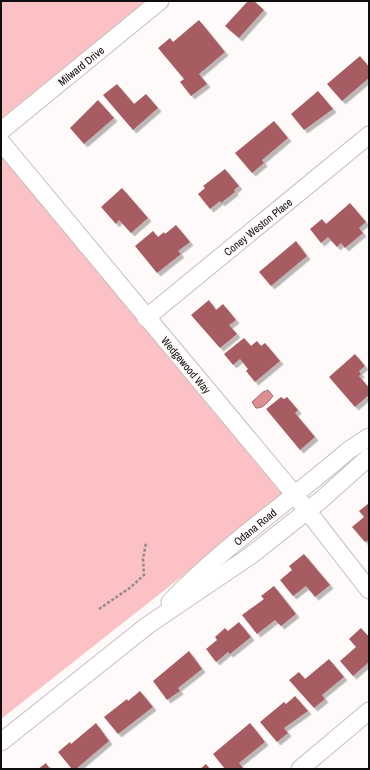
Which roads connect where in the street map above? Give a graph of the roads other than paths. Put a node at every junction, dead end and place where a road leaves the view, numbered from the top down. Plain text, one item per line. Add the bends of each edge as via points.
1 (160, 1) edge
2 (1, 131) edge
3 (369, 134) edge
4 (1, 142) edge
5 (146, 318) junction
6 (369, 437) edge
7 (369, 457) edge
8 (295, 495) junction
9 (307, 511) junction
10 (369, 590) edge
11 (148, 625) junction
12 (369, 711) edge
13 (1, 742) edge
14 (300, 769) edge

1 - 2 street, Milward Drive
3 - 5 street, Coney Weston Place
4 - 5 street, Wedgewood Way
5 - 8 street, Wedgewood Way
6 - 8 street, Odana Road via 349,450
7 - 9 street, Odana Road
8 - 9 street, Wedgewood Way
8 - 11 street, Odana Road via 188,583
9 - 10 street, Wedgewood Way
9 - 11 street, Odana Road via 250,556
11 - 13 street, Odana Road
12 - 14 street

